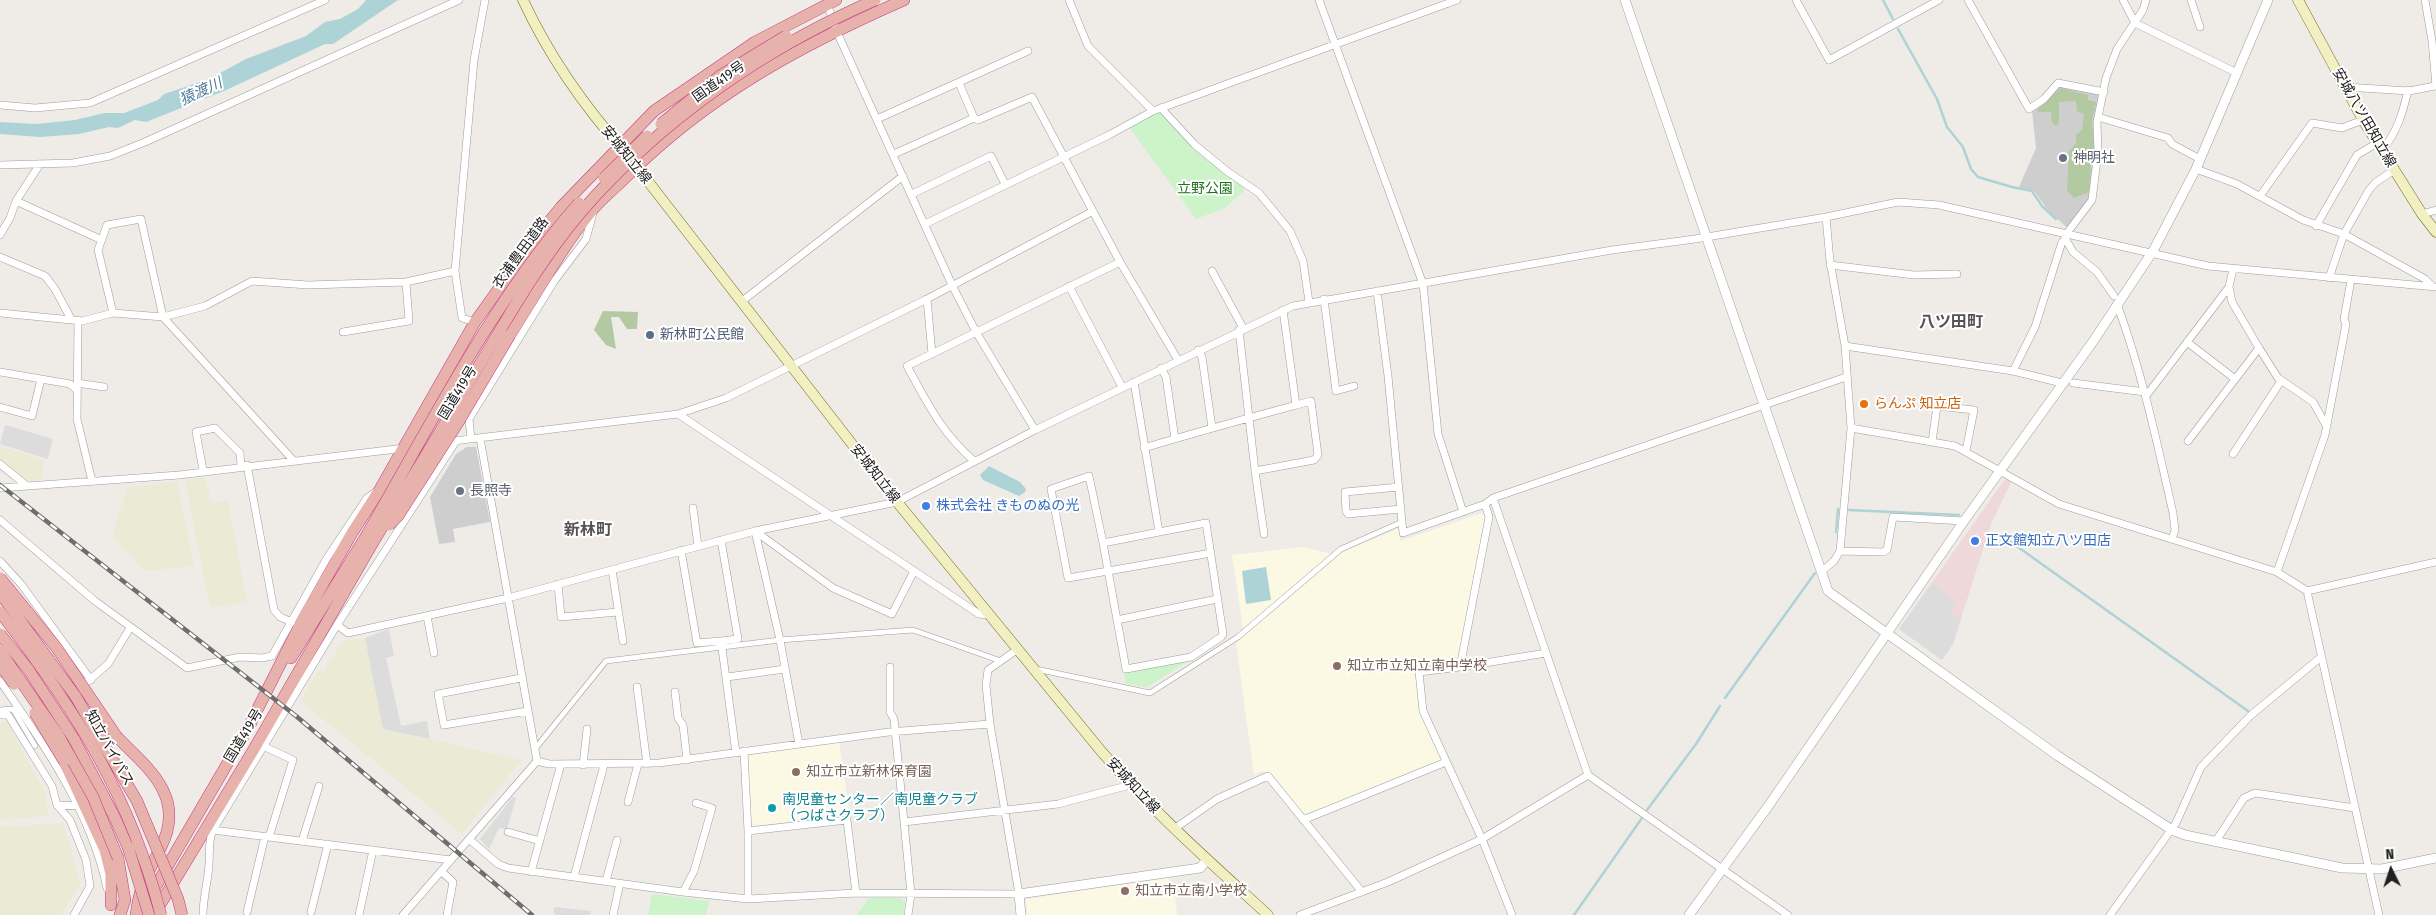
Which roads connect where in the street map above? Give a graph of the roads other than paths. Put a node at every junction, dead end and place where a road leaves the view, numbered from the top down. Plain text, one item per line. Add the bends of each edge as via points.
1 (325, 0) edge
2 (459, 0) edge
3 (485, 0) edge
4 (523, 0) edge
5 (858, 0) edge
6 (875, 0) edge
7 (904, 0) edge
8 (1069, 0) edge
9 (1319, 0) edge
10 (1458, 0) edge
11 (1625, 0) edge
12 (1796, 0) edge
13 (1939, 0) edge
14 (1968, 0) edge
15 (2123, 0) edge
16 (2146, 0) edge
17 (2191, 0) edge
18 (2268, 0) edge
19 (2298, 0) edge
20 (2425, 0) edge
21 (830, 1) edge
22 (2135, 23) junction
23 (2200, 27) dead end
24 (836, 30) junction
25 (1335, 46) junction
26 (1028, 51) dead end
27 (2237, 73) junction
28 (959, 83) junction
29 (2436, 86) edge
30 (2346, 87) junction
31 (2408, 90) junction
32 (2104, 92) junction
33 (0, 105) edge
34 (1157, 109) junction
35 (2098, 117) junction
36 (974, 118) junction
37 (877, 119) junction
38 (2363, 120) junction
39 (618, 145) junction
40 (2380, 146) junction
41 (894, 154) junction
42 (1064, 156) junction
43 (2200, 159) junction
44 (40, 164) junction
45 (0, 165) edge
46 (637, 166) junction
47 (2196, 169) junction
48 (2394, 170) junction
49 (903, 176) junction
50 (1005, 184) junction
51 (912, 194) junction
52 (2260, 196) junction
53 (16, 201) junction
54 (594, 208) junction
55 (2436, 210) edge
56 (1093, 211) junction
57 (2422, 214) junction
58 (1826, 217) junction
59 (925, 224) junction
60 (2316, 226) junction
61 (2436, 232) edge
62 (2066, 233) junction
63 (2344, 234) junction
64 (0, 235) edge
65 (1706, 237) junction
66 (102, 240) junction
67 (2065, 241) junction
68 (2153, 252) junction
69 (0, 257) edge
70 (1120, 262) junction
71 (1830, 264) junction
72 (2233, 269) junction
73 (1212, 271) dead end
74 (455, 272) junction
75 (1957, 274) dead end
76 (2329, 278) junction
77 (2351, 280) junction
78 (406, 282) junction
79 (1422, 284) junction
80 (952, 285) junction
81 (1069, 286) junction
82 (2229, 287) junction
83 (2435, 287) edge
84 (1377, 291) junction
85 (1324, 299) junction
86 (927, 300) junction
87 (2116, 300) junction
88 (741, 302) junction
89 (1309, 302) junction
90 (1283, 310) junction
91 (0, 313) edge
92 (113, 313) junction
93 (163, 317) junction
94 (74, 320) junction
95 (476, 322) junction
96 (1241, 329) junction
97 (343, 332) dead end
98 (976, 332) junction
99 (2187, 342) junction
100 (1845, 346) junction
101 (2258, 348) junction
102 (1198, 350) junction
103 (932, 354) junction
104 (1178, 360) junction
105 (791, 366) junction
106 (1161, 368) junction
107 (2013, 371) junction
108 (0, 372) edge
109 (1846, 377) junction
110 (41, 379) junction
111 (2235, 379) junction
112 (2281, 381) junction
113 (1134, 382) junction
114 (2062, 383) junction
115 (2073, 383) dead end
116 (77, 386) junction
117 (1354, 386) dead end
118 (104, 387) dead end
119 (1122, 387) junction
120 (2145, 394) junction
121 (1764, 404) junction
122 (1296, 405) junction
123 (0, 407) edge
124 (678, 414) junction
125 (1250, 417) junction
126 (2327, 427) junction
127 (1212, 428) junction
128 (1851, 428) junction
129 (1034, 430) junction
130 (480, 438) junction
131 (471, 439) junction
132 (1175, 439) junction
133 (456, 441) junction
134 (2188, 441) dead end
135 (1932, 442) junction
136 (404, 448) junction
137 (1144, 448) junction
138 (1966, 451) junction
139 (2233, 454) dead end
140 (293, 460) junction
141 (974, 461) junction
142 (0, 464) edge
143 (244, 466) junction
144 (203, 470) junction
145 (1256, 471) junction
146 (2000, 471) junction
147 (92, 481) junction
148 (27, 486) junction
149 (1399, 486) junction
150 (0, 488) edge
151 (379, 491) junction
152 (1493, 498) junction
153 (897, 502) junction
154 (1485, 504) junction
155 (693, 508) dead end
156 (1401, 509) junction
157 (1463, 512) junction
158 (832, 517) junction
159 (0, 520) edge
160 (1964, 521) junction
161 (1402, 522) junction
162 (755, 531) junction
163 (1159, 532) junction
164 (1264, 534) dead end
165 (2172, 539) junction
166 (721, 540) junction
167 (1103, 543) junction
168 (372, 544) junction
169 (698, 546) junction
170 (681, 550) junction
171 (1840, 551) junction
172 (1211, 553) junction
173 (0, 561) edge
174 (2436, 562) edge
175 (612, 570) junction
176 (914, 571) junction
177 (1822, 571) junction
178 (1108, 572) junction
179 (2277, 572) junction
180 (0, 578) edge
181 (558, 584) junction
182 (2307, 591) junction
183 (0, 593) edge
184 (508, 598) junction
185 (1217, 599) junction
186 (0, 612) edge
187 (618, 612) junction
188 (989, 614) junction
189 (427, 616) junction
190 (1117, 620) junction
191 (292, 622) junction
192 (337, 625) junction
193 (318, 626) junction
194 (130, 628) junction
195 (0, 634) edge
196 (1887, 634) junction
197 (780, 640) junction
198 (623, 641) dead end
199 (722, 645) junction
200 (1018, 649) junction
201 (0, 651) edge
202 (434, 653) dead end
203 (1546, 653) junction
204 (2321, 657) junction
205 (1001, 661) junction
206 (0, 665) edge
207 (890, 667) dead end
208 (1460, 667) junction
209 (785, 669) junction
210 (1035, 669) junction
211 (727, 677) junction
212 (521, 678) junction
213 (91, 680) junction
214 (0, 682) edge
215 (637, 687) dead end
216 (676, 692) dead end
217 (0, 710) edge
218 (528, 711) junction
219 (0, 715) edge
220 (25, 717) junction
221 (990, 724) junction
222 (248, 728) junction
223 (587, 729) dead end
224 (894, 734) junction
225 (800, 744) junction
226 (35, 746) dead end
227 (263, 746) junction
228 (535, 749) junction
229 (744, 751) junction
230 (736, 754) junction
231 (687, 760) junction
232 (537, 761) junction
233 (1446, 762) junction
234 (561, 764) junction
235 (638, 764) junction
236 (647, 764) junction
237 (583, 765) junction
238 (604, 766) junction
239 (1588, 775) junction
240 (1130, 785) junction
241 (319, 786) dead end
242 (628, 802) dead end
243 (696, 803) dead end
244 (57, 805) junction
245 (78, 806) junction
246 (2355, 808) junction
247 (1005, 809) junction
248 (1303, 820) junction
249 (904, 822) junction
250 (1174, 829) junction
251 (213, 830) junction
252 (2172, 830) junction
253 (748, 831) junction
254 (508, 832) dead end
255 (267, 836) junction
256 (1482, 839) junction
257 (470, 840) junction
258 (617, 840) dead end
259 (302, 841) junction
260 (540, 841) junction
261 (2216, 841) junction
262 (328, 844) junction
263 (373, 850) junction
264 (2436, 858) edge
265 (451, 860) junction
266 (1206, 861) junction
267 (1721, 869) junction
268 (2368, 869) junction
269 (441, 871) junction
270 (531, 872) junction
271 (574, 877) junction
272 (606, 882) junction
273 (620, 883) junction
274 (683, 892) junction
275 (1362, 892) junction
276 (856, 893) junction
277 (911, 894) junction
278 (1019, 894) junction
279 (748, 899) junction
280 (111, 910) edge
281 (247, 912) dead end
282 (311, 912) dead end
283 (74, 915) edge
284 (120, 915) edge
285 (138, 915) edge
286 (149, 915) edge
287 (154, 915) edge
288 (161, 915) edge
289 (182, 915) edge
290 (204, 915) edge
291 (359, 915) edge
292 (404, 915) edge
293 (447, 915) edge
294 (613, 915) edge
295 (908, 915) edge
296 (1021, 915) edge
297 (1268, 915) edge
298 (1300, 915) edge
299 (1512, 915) edge
300 (1689, 915) edge
301 (1788, 915) edge
302 (2110, 915) edge
303 (2379, 915) edge

1 - 33 street via 90,103 35,108
2 - 44 street via 110,156 73,163
3 - 74 street via 474,60
4 - 39 main road, 安城知立線 via 553,59
5 - 193 highway, 衣浦豊田道路, bridge via 766,46 720,76 633,148 556,230 494,317
6 - 168 highway, 衣浦豊田道路, bridge via 779,48 704,98 644,148 581,213 521,297
7 - 24 highway, 国道419号
8 - 34 street via 1088,46
9 - 25 street
10 - 25 street
11 - 65 street
12 - 13 street via 1829,60
14 - 32 street via 2028,109 2044,98 2058,82
15 - 22 street
16 - 22 street
17 - 23 street
18 - 27 street
19 - 30 main road, 安城八ツ田知立線
20 - 29 street
21 - 24 street
21 - 39 highway, 国道419号 via 754,42 687,87 654,111
22 - 27 street
22 - 32 street via 2117,49
24 - 37 street
24 - 46 highway, 国道419号 via 777,61 730,91
25 - 34 street
25 - 79 street
26 - 28 street
27 - 43 street
28 - 36 street
28 - 37 street
29 - 31 street
30 - 31 street
30 - 38 main road, 安城八ツ田知立線
31 - 40 street via 2391,140
32 - 35 street
34 - 42 street
34 - 89 street via 1195,145 1259,193 1290,232 1303,261
35 - 43 street via 2168,138 2172,144
35 - 62 street via 2098,152 2092,200
36 - 41 street
36 - 42 street via 978,120 1032,98
37 - 41 street
38 - 40 main road, 安城八ツ田知立線
38 - 52 street via 2342,128 2312,123
39 - 46 main road, 安城知立線
39 - 95 highway, 国道419号 via 560,207
40 - 48 main road, 安城八ツ田知立線
40 - 60 street via 2357,155
41 - 49 street
42 - 50 street
42 - 56 street
43 - 47 street
44 - 45 street
44 - 53 street
46 - 54 highway, 国道419号
46 - 88 main road, 安城知立線
47 - 52 street
47 - 68 street
48 - 57 main road, 安城八ツ田知立線
48 - 63 street via 2375,183
49 - 51 street
49 - 88 street
50 - 51 street via 990,156
50 - 59 street
51 - 59 street
52 - 60 street
53 - 64 street
53 - 66 street
54 - 131 street via 586,239 555,280 469,419
54 - 168 highway, 国道419号, bridge via 510,335 398,516
55 - 57 street
56 - 70 street
56 - 80 street
57 - 61 main road, 安城八ツ田知立線
58 - 62 street via 1910,201
58 - 65 street
58 - 71 street
59 - 80 street
60 - 63 street
62 - 67 street
62 - 68 street
63 - 76 street
63 - 83 street
65 - 79 street via 1612,250
65 - 121 street
66 - 92 street via 98,250
66 - 93 street via 107,225 141,219
67 - 87 street via 2097,272
67 - 107 street via 2062,242 2036,327
68 - 72 street
68 - 87 street
69 - 94 street via 44,276
70 - 81 street
70 - 104 street
71 - 75 street via 1914,274
71 - 100 street
72 - 76 street
72 - 82 street
73 - 96 street
74 - 78 street
74 - 95 street via 462,318
76 - 77 street
77 - 83 street
77 - 126 street
78 - 93 street via 308,285 252,281 205,306
78 - 97 street via 409,321
79 - 84 street
79 - 157 street via 1438,434
80 - 86 street
80 - 98 street
81 - 98 street
81 - 119 street
82 - 99 street
82 - 101 street via 2232,302
84 - 85 street
84 - 149 street
85 - 89 street
85 - 117 street via 1336,391
86 - 103 street
86 - 105 street
87 - 114 street
87 - 120 street
88 - 105 main road, 安城知立線
89 - 90 street
90 - 96 street
90 - 122 street
91 - 94 street
92 - 93 street
92 - 94 street
93 - 140 street
94 - 116 street
95 - 136 highway, 国道419号
96 - 102 street
96 - 125 street
98 - 103 street
98 - 129 street
99 - 111 street
99 - 120 street
100 - 107 street
100 - 109 street
101 - 111 street
101 - 112 street
102 - 104 street
102 - 127 street via 1202,357
103 - 141 street via 907,366 942,428 955,445
104 - 106 street
105 - 124 street via 726,398
105 - 153 main road, 安城知立線
106 - 113 street
106 - 132 street via 1166,377
107 - 114 street
108 - 110 street
109 - 121 street
109 - 128 street
110 - 116 street
110 - 123 street via 32,416
111 - 134 street
112 - 126 street via 2313,402
112 - 139 street
113 - 119 street
113 - 137 street
114 - 146 street
115 - 120 street
116 - 118 street
116 - 147 street via 77,419
119 - 129 street
120 - 165 street via 2173,513
121 - 152 street
121 - 177 street
122 - 125 street
122 - 145 street via 1312,401 1318,455 1314,460
124 - 130 street
124 - 158 street
125 - 127 street
125 - 145 street
126 - 179 street
127 - 132 street
128 - 135 street
128 - 171 street
129 - 141 street
130 - 131 street
130 - 184 street
131 - 133 street
132 - 137 street
133 - 136 street
133 - 192 street
135 - 138 street
135 - 138 street via 1937,406 1974,410
136 - 140 street
136 - 151 highway, 国道419号
137 - 163 street
138 - 146 street
140 - 143 street
141 - 153 street
142 - 148 street
143 - 144 street
143 - 144 street via 240,454 216,428 196,432
143 - 191 street via 274,610
144 - 147 street via 179,475
145 - 164 street
146 - 160 street
146 - 165 street via 2059,504
147 - 148 street
148 - 150 street
149 - 156 street
149 - 156 street via 1345,492 1346,512
151 - 191 street via 367,498 347,527
151 - 222 highway, 国道419号 via 303,619
152 - 154 street
152 - 203 street
153 - 158 street
153 - 188 main road, 安城知立線
154 - 157 street
154 - 208 street via 1489,517
155 - 169 street
156 - 161 street
157 - 161 street via 1403,533
158 - 162 street
158 - 176 street
159 - 194 street
160 - 171 street via 1893,518 1887,550
160 - 196 street
161 - 210 street via 1341,549 1238,637 1150,693
162 - 166 street
162 - 176 street via 833,588 892,614
162 - 197 street
163 - 167 street
163 - 172 street via 1206,523
165 - 179 street
166 - 169 street
166 - 199 street via 738,639
167 - 178 street
167 - 178 street via 1089,476 1052,489 1068,578
168 - 193 highway, 国道419号
169 - 170 street
170 - 175 street
170 - 199 street via 697,643
171 - 177 street
172 - 178 street
172 - 185 street
173 - 213 street via 21,584
174 - 182 street
175 - 181 street
175 - 187 street
176 - 188 street via 979,614
177 - 196 street via 1832,594
178 - 190 street
179 - 182 street
180 - 285 highway, bridge via 56,647 117,737 160,783 169,806 168,832 144,877 138,897
181 - 184 street
181 - 187 street via 561,617
182 - 204 street
183 - 289 highway, bridge via 76,697 137,802
184 - 189 street
184 - 212 street
185 - 190 street
185 - 190 street via 1223,634 1191,657 1126,669
186 - 288 highway, 知立バイパス, bridge via 83,728 104,766 139,843
187 - 198 street
188 - 200 main road, 安城知立線
189 - 192 street via 348,633
189 - 202 street
191 - 194 street via 272,656 240,657 186,668
192 - 227 street
193 - 222 highway, 国道419号
193 - 287 highway, 国道419号
194 - 213 street via 108,664
195 - 286 highway, 知立バイパス, bridge via 28,669 94,775 128,847
196 - 252 street via 2058,756
196 - 267 street
197 - 199 street
197 - 205 street via 913,630
197 - 209 street
199 - 211 street
199 - 228 street via 606,661
200 - 205 street
200 - 210 main road, 安城知立線
201 - 284 highway, bridge via 58,735 92,797 118,858 125,900
203 - 208 street
203 - 239 street
204 - 246 street
204 - 252 street via 2250,716 2201,767
205 - 221 street via 988,670
206 - 280 highway, bridge via 64,761 105,850 112,874
207 - 224 street via 890,712 894,719
208 - 233 street via 1419,672 1423,711
209 - 211 street
209 - 225 street
210 - 240 main road, 安城知立線
211 - 230 street
212 - 218 street
212 - 218 street via 438,694 444,725
213 - 220 street
214 - 220 street
215 - 236 street
216 - 231 street
217 - 226 street via 12,709
218 - 228 street
219 - 244 street via 8,715 52,786
220 - 245 street
221 - 224 street
221 - 247 street
222 - 285 highway, 国道419号, bridge
223 - 237 street
224 - 225 street via 889,732
224 - 249 street
225 - 229 street
227 - 251 street
227 - 255 street via 294,760
228 - 232 street
229 - 230 street
229 - 253 street
230 - 231 street
231 - 236 street
232 - 234 street
232 - 257 street
233 - 248 street
233 - 256 street
234 - 237 street
234 - 260 street
235 - 236 street
235 - 238 street
235 - 242 street
237 - 238 street
238 - 271 street
239 - 256 street
239 - 267 street
240 - 247 street via 1058,804
240 - 250 main road, 安城知立線
241 - 259 street
243 - 274 street via 712,808 694,871
244 - 245 street
244 - 283 street via 70,820 86,860 90,886
245 - 280 street via 103,868
246 - 261 street via 2255,793 2244,798
246 - 268 street
247 - 249 street
247 - 278 street
248 - 250 street via 1268,776 1217,798
248 - 275 street
249 - 277 street
250 - 266 main road, 安城知立線
251 - 255 street
251 - 290 street via 203,897
252 - 261 street
252 - 302 street
253 - 276 street via 847,820
253 - 279 street
254 - 260 street
255 - 259 street
255 - 281 street
256 - 275 street
256 - 299 street
257 - 265 street
257 - 270 street via 498,864
258 - 272 street
259 - 262 street
260 - 270 street
261 - 268 street via 2342,868
262 - 263 street
262 - 282 street
263 - 265 street
263 - 291 street
264 - 268 street
265 - 269 street
266 - 278 street via 1200,868
266 - 297 main road, 安城知立線
267 - 300 street
267 - 301 street
268 - 303 street
269 - 292 street
269 - 293 street via 453,882
270 - 271 street
271 - 272 street
272 - 273 street
273 - 274 street
273 - 294 street
274 - 279 street
275 - 298 street
276 - 277 street
276 - 279 street
277 - 278 street
277 - 295 street
278 - 296 street

